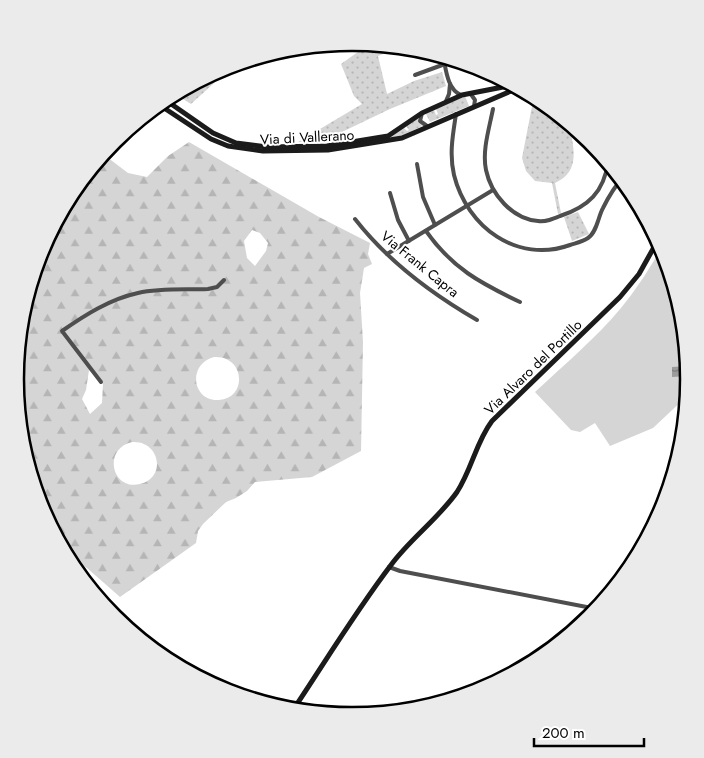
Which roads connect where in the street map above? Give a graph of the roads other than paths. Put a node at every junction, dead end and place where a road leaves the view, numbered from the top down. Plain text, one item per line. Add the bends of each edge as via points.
1 (443, 64) edge
2 (445, 64) edge
3 (415, 76) dead end
4 (450, 84) junction
5 (501, 87) edge
6 (509, 92) edge
7 (470, 93) junction
8 (462, 95) junction
9 (445, 103) junction
10 (172, 105) edge
11 (474, 106) junction
12 (166, 109) edge
13 (493, 109) dead end
14 (422, 113) junction
15 (456, 114) junction
16 (427, 126) junction
17 (417, 164) dead end
18 (606, 171) edge
19 (617, 185) edge
20 (493, 190) junction
21 (390, 193) dead end
22 (467, 206) junction
23 (355, 219) dead end
24 (435, 225) junction
25 (426, 231) junction
26 (409, 241) junction
27 (653, 249) edge
28 (387, 254) junction
29 (224, 280) dead end
30 (520, 302) dead end
31 (477, 320) dead end
32 (101, 382) dead end
33 (389, 567) junction
34 (588, 607) edge
35 (298, 702) edge

1 - 3 street
2 - 4 street
4 - 8 street
4 - 9 street via 450,94
5 - 7 street, Via di Vallerano
6 - 11 street, Via di Vallerano
7 - 8 street, Via di Vallerano
7 - 11 street via 475,100
8 - 9 street, Via di Vallerano
9 - 14 street, Via di Vallerano
10 - 14 street, Via di Vallerano via 218,136 240,144 267,147 331,146 380,138 395,133
11 - 15 street, Via di Vallerano
12 - 16 street, Via di Vallerano via 215,141 256,151 344,149 402,138
13 - 20 street via 485,160
14 - 16 street via 420,121
15 - 16 street, Via di Vallerano
15 - 22 street via 453,164
17 - 24 street via 423,197
18 - 20 street via 591,200 576,210 546,221 518,214
19 - 22 street via 591,236 551,250 529,250 504,241 483,225
20 - 22 street
21 - 26 street
22 - 24 street
23 - 28 street, Via Frank Capra
24 - 25 street
25 - 26 street
25 - 30 street via 466,274
26 - 28 street
27 - 33 street, Via Alvaro del Portillo via 642,270 620,298 492,421 456,492
28 - 31 street, Via Frank Capra via 433,291
29 - 32 street via 208,290 154,291 126,296 88,313 62,331
33 - 34 street
33 - 35 street, Via Alvaro del Portillo

